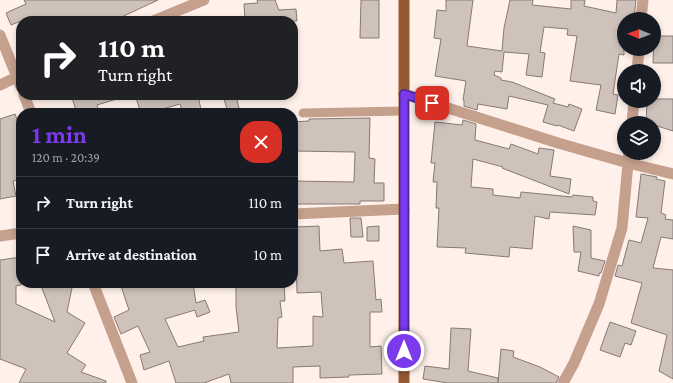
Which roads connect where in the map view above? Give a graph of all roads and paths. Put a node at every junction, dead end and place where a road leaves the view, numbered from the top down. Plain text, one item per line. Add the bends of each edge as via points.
1 (204, 0) edge
2 (404, 0) edge
3 (643, 0) edge
4 (642, 12) edge
5 (165, 16) edge
6 (0, 34) edge
7 (16, 71) edge
8 (16, 81) edge
9 (0, 85) edge
10 (404, 94) junction
11 (404, 111) junction
12 (303, 113) dead end
13 (617, 156) edge
14 (628, 160) edge
15 (634, 160) edge
16 (673, 174) edge
17 (404, 209) junction
18 (298, 214) edge
19 (16, 234) edge
20 (0, 236) edge
21 (95, 288) edge
22 (132, 383) edge
23 (404, 383) edge
24 (563, 383) edge

1 - 5 street
2 - 10 main road
3 - 4 street
6 - 7 street
8 - 9 street
10 - 11 main road
10 - 13 street via 558,143
11 - 12 lane
11 - 17 main road
14 - 24 street via 622,228 598,304
15 - 16 street
17 - 18 street
17 - 23 main road
19 - 20 street
21 - 22 street

